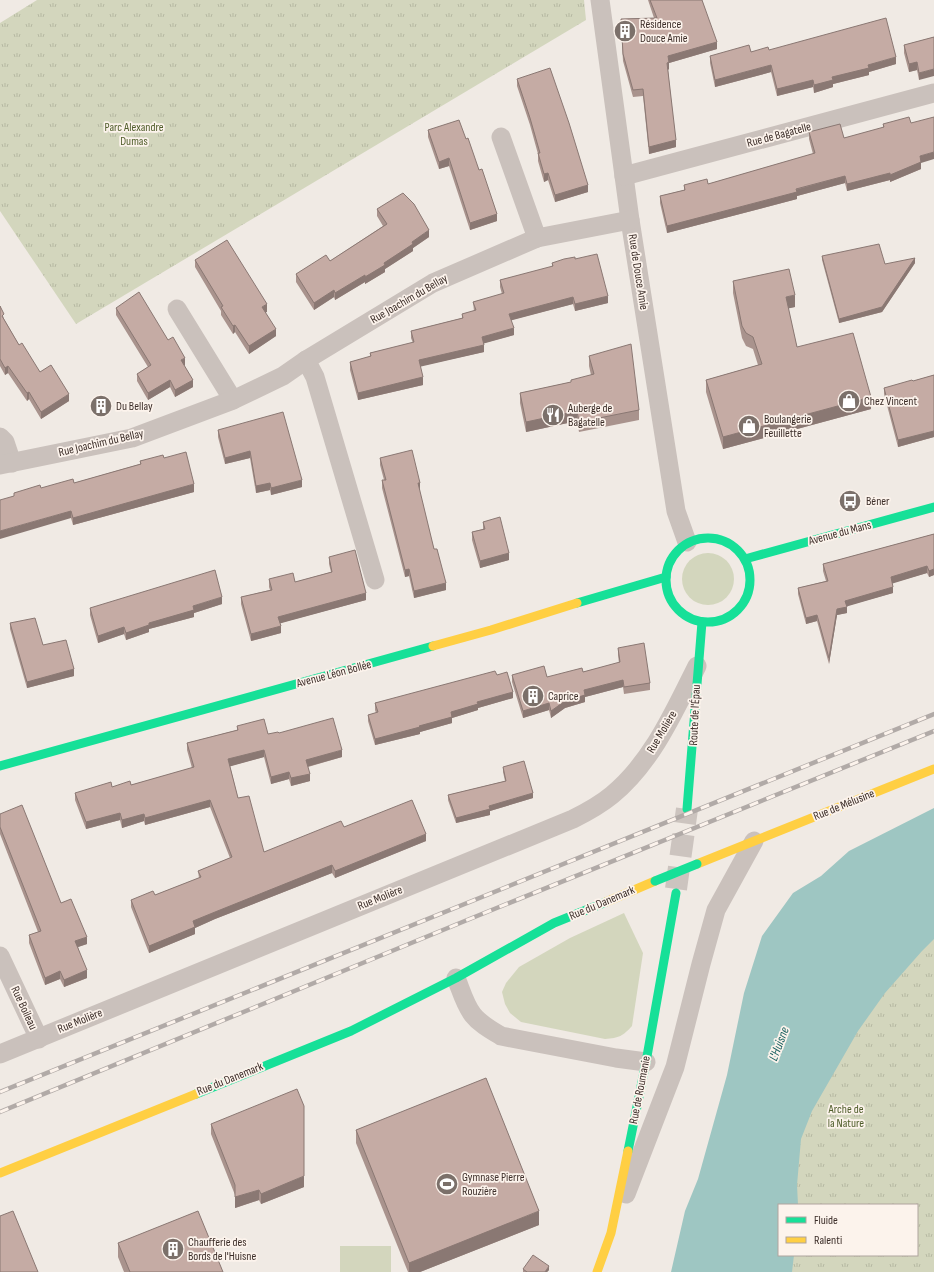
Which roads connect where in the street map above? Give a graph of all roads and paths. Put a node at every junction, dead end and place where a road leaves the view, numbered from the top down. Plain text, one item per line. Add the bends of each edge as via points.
1 (600, 0) edge
2 (934, 93) edge
3 (502, 137) dead end
4 (624, 176) junction
5 (630, 220) junction
6 (537, 238) junction
7 (177, 310) dead end
8 (306, 360) junction
9 (233, 400) junction
10 (0, 437) edge
11 (6, 464) edge
12 (934, 507) edge
13 (687, 542) junction
14 (745, 559) junction
15 (666, 577) junction
16 (375, 580) dead end
17 (702, 622) junction
18 (697, 666) junction
19 (0, 766) edge
20 (934, 768) edge
21 (687, 809) tunnel mouth
22 (754, 841) junction
23 (676, 893) tunnel mouth
24 (0, 956) edge
25 (456, 978) junction
26 (39, 1039) junction
27 (0, 1054) edge
28 (646, 1062) junction
29 (0, 1173) edge
30 (611, 1233) junction
31 (597, 1272) edge

1 - 4 street, Rue de Douce Amie
2 - 4 street, Rue de Bagatelle
3 - 6 street
4 - 5 street, Rue de Douce Amie
5 - 6 street, Rue Joachim du Bellay
5 - 13 street, Rue de Douce Amie via 676,511
6 - 8 street, Rue Joachim du Bellay via 433,283
7 - 9 street
8 - 9 street, Rue Joachim du Bellay via 283,376
8 - 16 street via 315,377
9 - 11 street, Rue Joachim du Bellay via 132,438
10 - 11 street, Rue Joachim du Bellay via 5,442
12 - 14 street, Avenue du Mans
13 - 14 street via 711,537 725,540 738,549
13 - 15 street via 672,556
14 - 17 street via 750,571 751,584 748,596 741,607 719,621
15 - 17 street via 666,588 676,608 686,616
15 - 19 street, Avenue Léon Bollée via 476,634
17 - 18 street, Route de l'Épau
18 - 21 street, Route de l'Épau
18 - 26 street, Rue Molière via 653,749 613,795 594,809
20 - 22 street, Rue de Mélusine
22 - 25 street, Rue du Danemark, bridge via 554,923
22 - 30 street via 716,910 676,1067
23 - 28 street, Rue de Roumanie
24 - 26 street, Rue Boileau
25 - 28 street via 473,1016 501,1036
25 - 29 street, Rue du Danemark via 351,1031
26 - 27 street, Rue Molière
28 - 30 street, Rue de Roumanie
30 - 31 street, Rue de Roumanie

